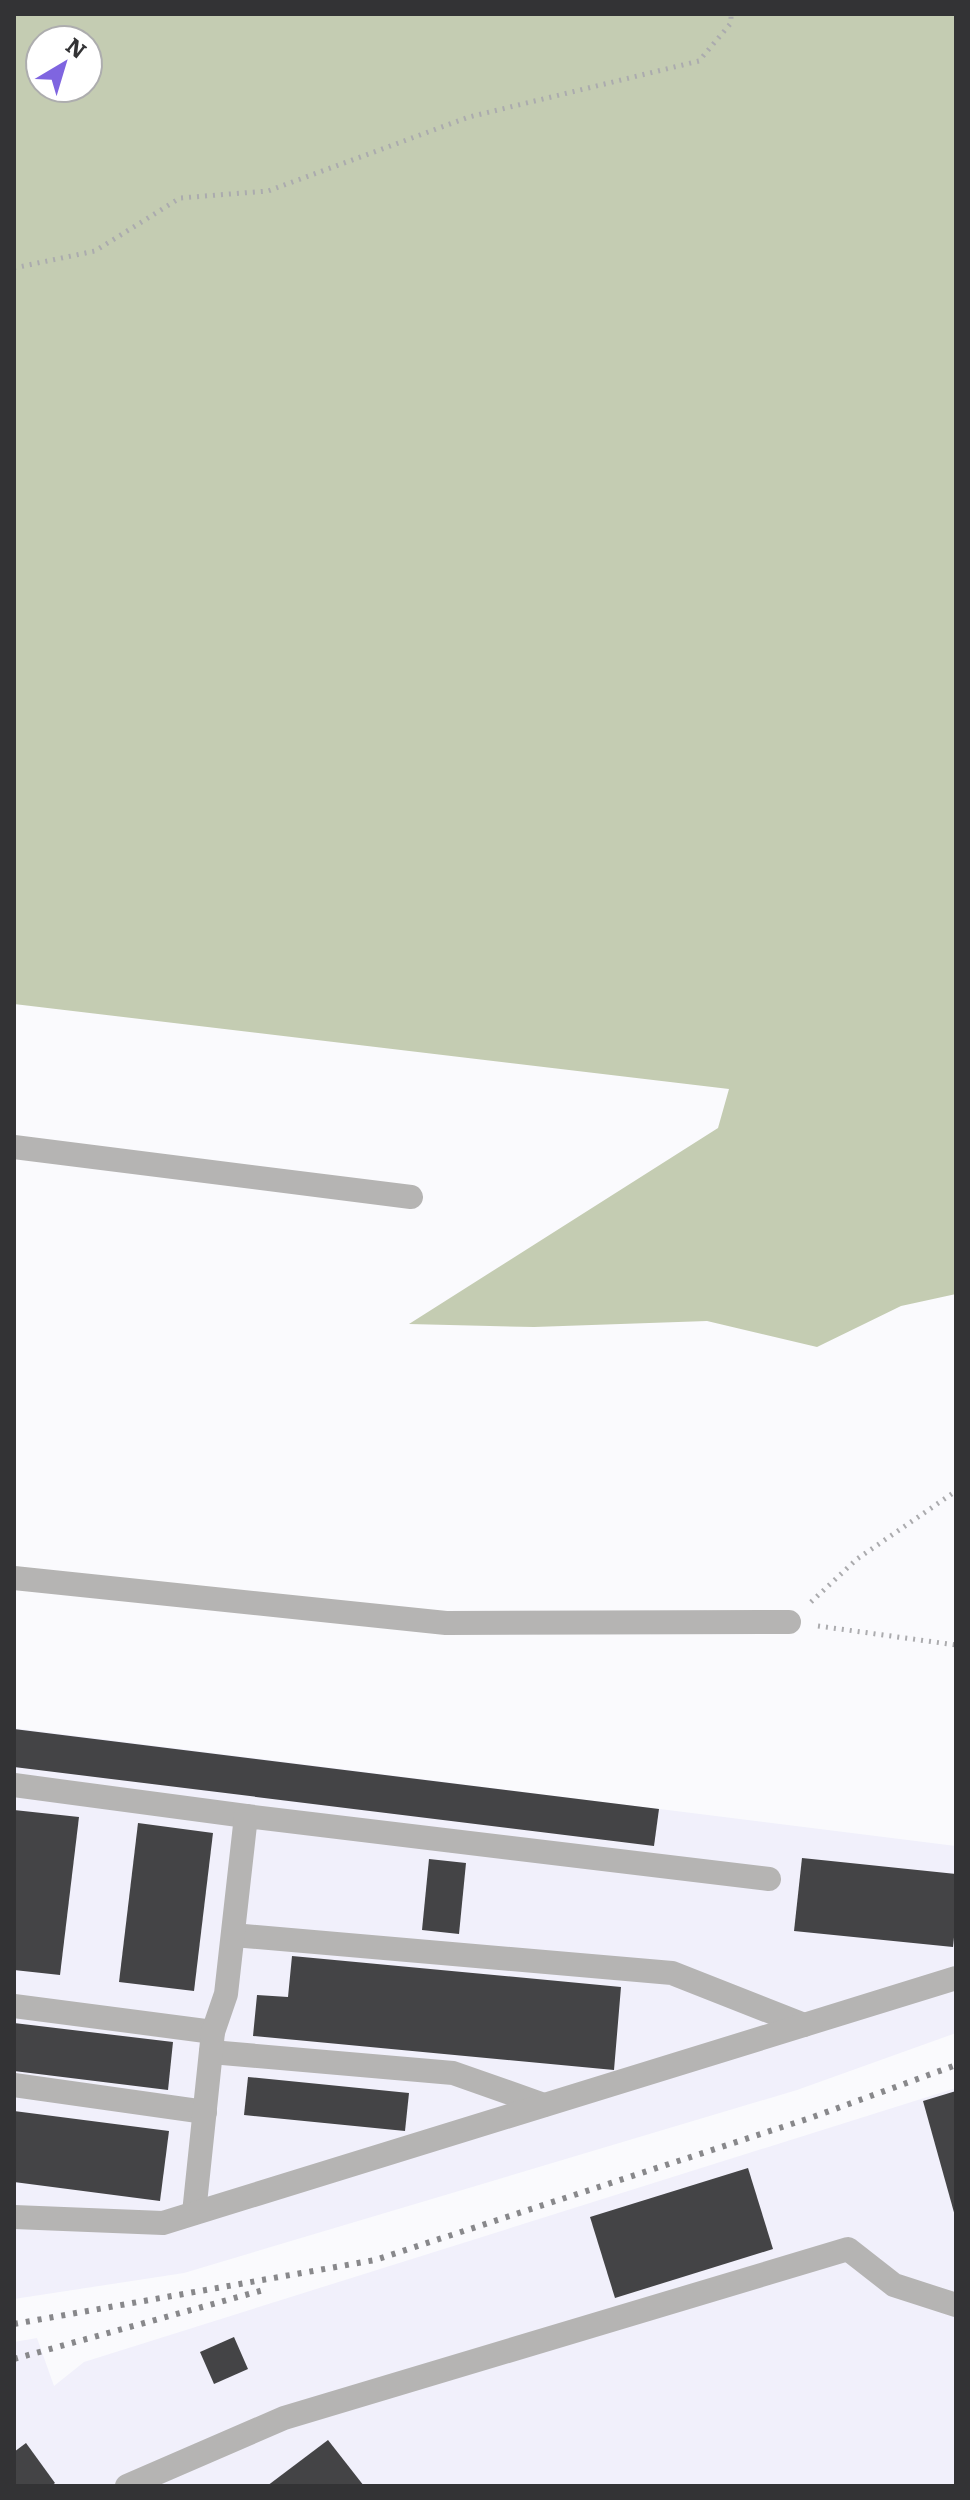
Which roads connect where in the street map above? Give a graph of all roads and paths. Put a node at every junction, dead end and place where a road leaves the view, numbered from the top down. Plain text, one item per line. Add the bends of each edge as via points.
1 (731, 14) edge
2 (14, 268) edge
3 (14, 1147) edge
4 (411, 1197) dead end
5 (956, 1491) edge
6 (14, 1578) edge
7 (789, 1622) junction
8 (956, 1645) edge
9 (14, 1785) edge
10 (246, 1816) junction
11 (769, 1879) dead end
12 (233, 1935) junction
13 (956, 1978) edge
14 (14, 2006) edge
15 (804, 2025) junction
16 (212, 2042) junction
17 (14, 2085) edge
18 (544, 2105) junction
19 (205, 2112) junction
20 (194, 2213) junction
21 (14, 2217) edge
22 (956, 2305) edge
23 (127, 2486) edge

1 - 2 path via 731,23 699,61 469,117 268,191 180,198 95,251
3 - 4 lane
5 - 7 path via 857,1559
6 - 7 lane via 446,1623
7 - 8 path
9 - 10 lane
10 - 11 lane
10 - 12 lane
12 - 15 lane via 672,1973
12 - 16 lane via 226,1994
13 - 15 lane
14 - 16 lane
15 - 18 lane
16 - 18 lane via 453,2073
16 - 19 lane
17 - 19 lane
18 - 20 lane
19 - 20 lane
20 - 21 lane via 163,2223
22 - 23 lane via 894,2285 848,2249 284,2418

